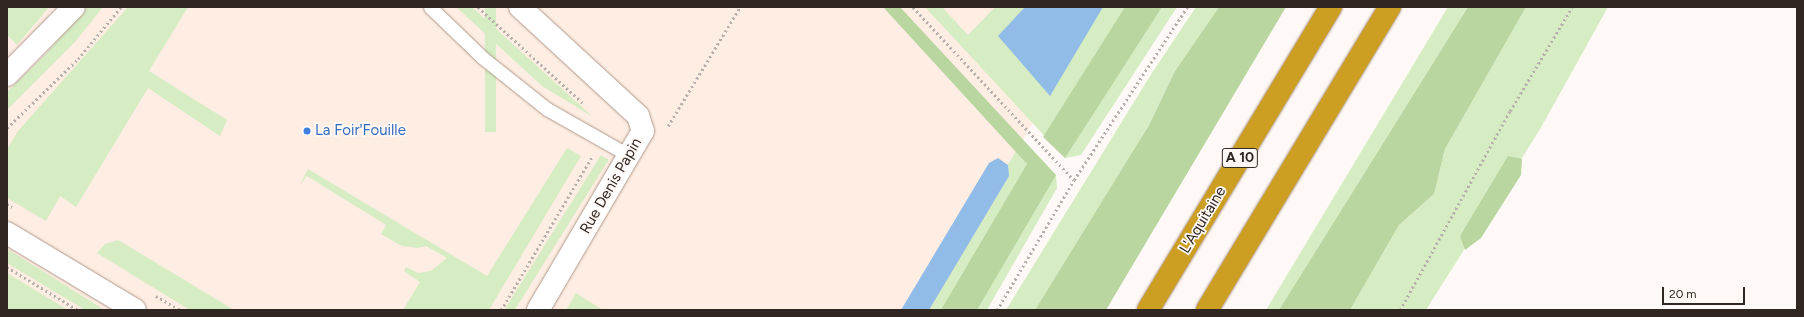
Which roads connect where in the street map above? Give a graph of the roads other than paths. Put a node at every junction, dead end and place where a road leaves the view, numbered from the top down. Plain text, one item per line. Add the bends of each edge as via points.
1 (74, 7) edge
2 (430, 7) edge
3 (520, 7) edge
4 (1331, 7) edge
5 (1390, 7) edge
6 (7, 75) edge
7 (628, 155) junction
8 (7, 233) edge
9 (135, 310) edge
10 (538, 310) edge
11 (1148, 310) edge
12 (1207, 310) edge

1 - 6 street
2 - 7 lane via 482,58 547,109
3 - 7 street, Rue Denis Papin via 638,116 642,131
4 - 11 highway, L'Aquitaine / A 10
5 - 12 highway
7 - 10 street, Rue Denis Papin
8 - 9 street

